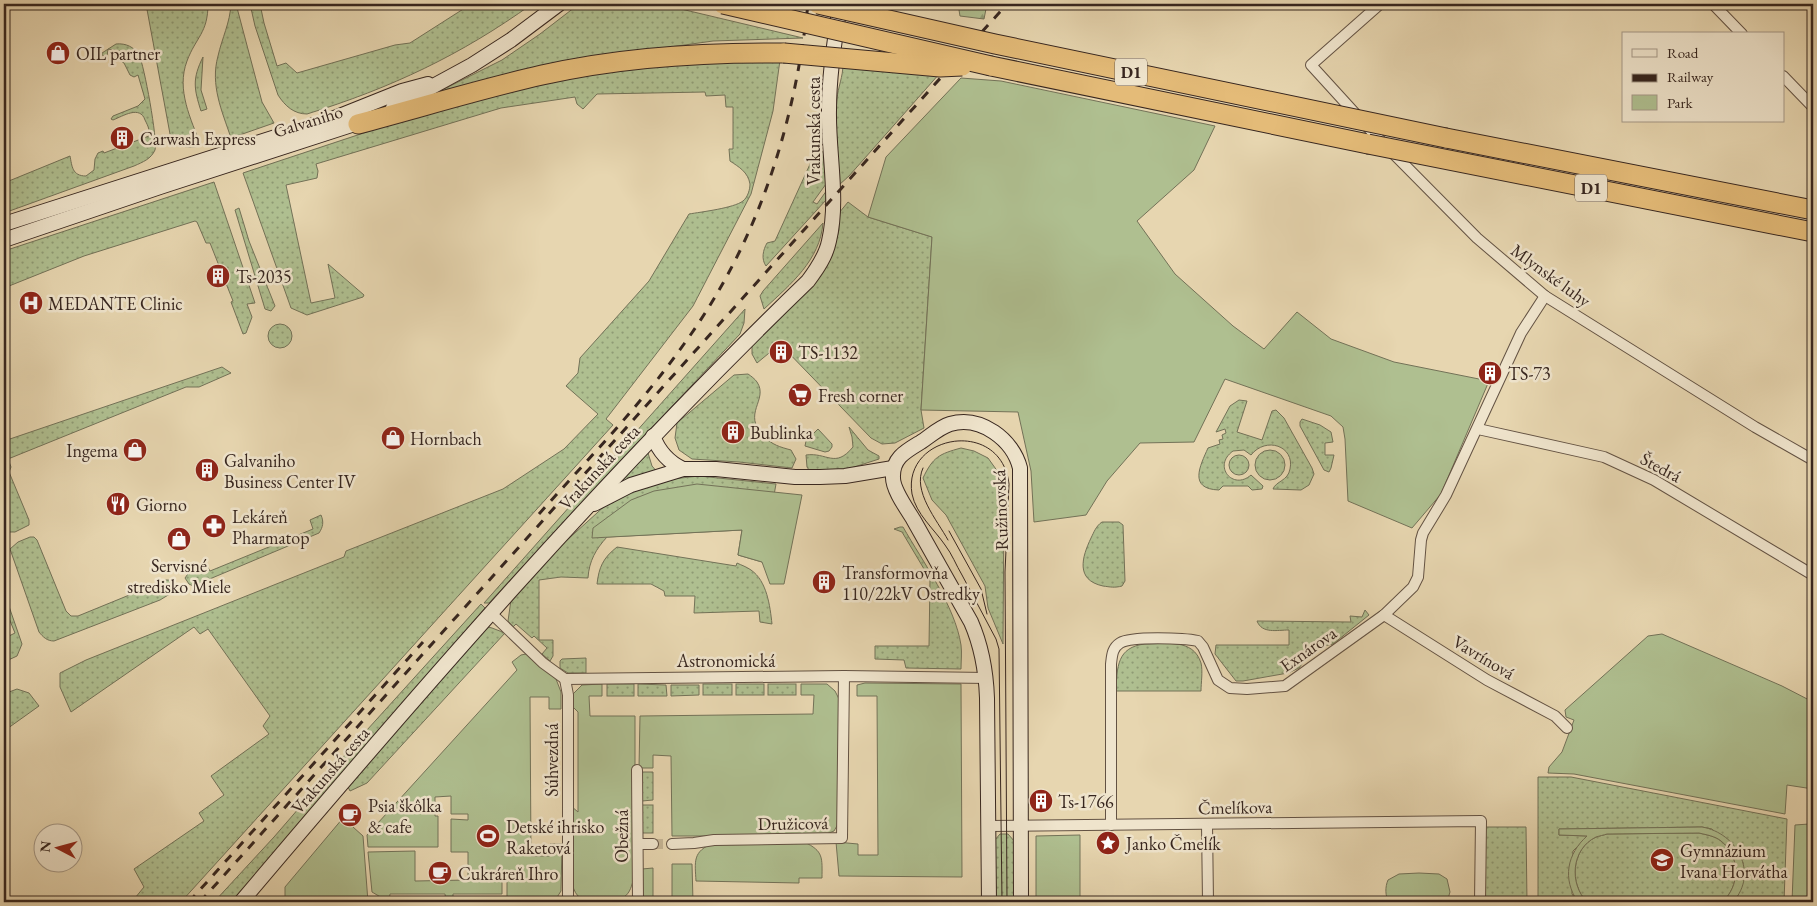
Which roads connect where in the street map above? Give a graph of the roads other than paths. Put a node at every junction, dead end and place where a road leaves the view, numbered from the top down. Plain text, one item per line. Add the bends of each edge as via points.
1 (559, 4) edge
2 (723, 4) edge
3 (818, 4) edge
4 (840, 4) edge
5 (1380, 4) edge
6 (1713, 4) edge
7 (1740, 32) edge
8 (990, 66) junction
9 (1784, 77) edge
10 (445, 78) junction
11 (1813, 107) edge
12 (358, 124) junction
13 (1813, 210) edge
14 (4, 224) edge
15 (1813, 232) edge
16 (4, 240) edge
17 (1545, 296) junction
18 (1478, 429) junction
19 (653, 436) junction
20 (1813, 460) edge
21 (893, 468) junction
22 (683, 469) junction
23 (588, 507) junction
24 (1813, 575) edge
25 (490, 612) junction
26 (1384, 615) junction
27 (844, 676) junction
28 (986, 678) junction
29 (565, 679) junction
30 (1567, 728) dead end
31 (637, 770) dead end
32 (1207, 824) junction
33 (1111, 825) junction
34 (989, 826) junction
35 (1021, 826) junction
36 (638, 844) junction
37 (652, 844) tunnel mouth
38 (672, 844) tunnel mouth
39 (241, 902) edge
40 (568, 902) edge
41 (638, 902) edge
42 (989, 902) edge
43 (1021, 902) edge
44 (1208, 902) edge
45 (1480, 902) edge

1 - 10 main road, Galvaniho via 510,40
2 - 8 highway, D1, bridge
3 - 13 highway, D1, bridge via 1426,134
4 - 19 main road, Vrakunská cesta via 829,110 832,222 824,256 808,281
5 - 17 street, Mlynské luhy via 1311,65 1477,238
6 - 7 street
8 - 12 highway, bridge via 940,67 784,53 644,59 542,75
8 - 15 highway, D1, bridge
9 - 11 street
10 - 12 main road, Galvaniho via 409,101
10 - 14 main road, Galvaniho via 332,119
12 - 16 main road, Galvaniho via 160,186
17 - 18 street, Exnárova via 1515,343
17 - 20 street, Mlynské luhy
18 - 24 street, Štedrá via 1604,457 1654,480
18 - 26 street, Exnárova via 1420,540 1418,577 1413,587
19 - 22 main road via 667,459
19 - 23 main road, Vrakunská cesta
21 - 22 main road via 820,478
21 - 28 main road via 895,486 971,622 982,651
21 - 35 main road, Ružinovská via 903,453 949,424 962,422 982,426 996,434 1008,443 1017,457 1020,474
22 - 23 main road via 631,485
23 - 25 main road, Vrakunská cesta
25 - 29 street via 543,663
25 - 39 main road, Vrakunská cesta
26 - 30 street, Vavrínová via 1487,680 1555,716
26 - 33 street, Exnárova via 1284,686 1230,688 1218,680 1198,641 1188,638 1120,642 1112,656
27 - 28 street, Astronomická
27 - 29 street, Astronomická
27 - 38 street, Družicová via 842,838 714,840
28 - 34 main road
29 - 40 street, Súhvezdná via 568,695
31 - 36 street, Obežná
32 - 33 street, Čmelíkova
32 - 44 street
32 - 45 street, Čmelíkova via 1481,821
33 - 35 street, Čmelíkova
34 - 35 street, Čmelíkova
34 - 42 main road
35 - 43 main road, Ružinovská
36 - 37 street
36 - 41 street, Obežná

